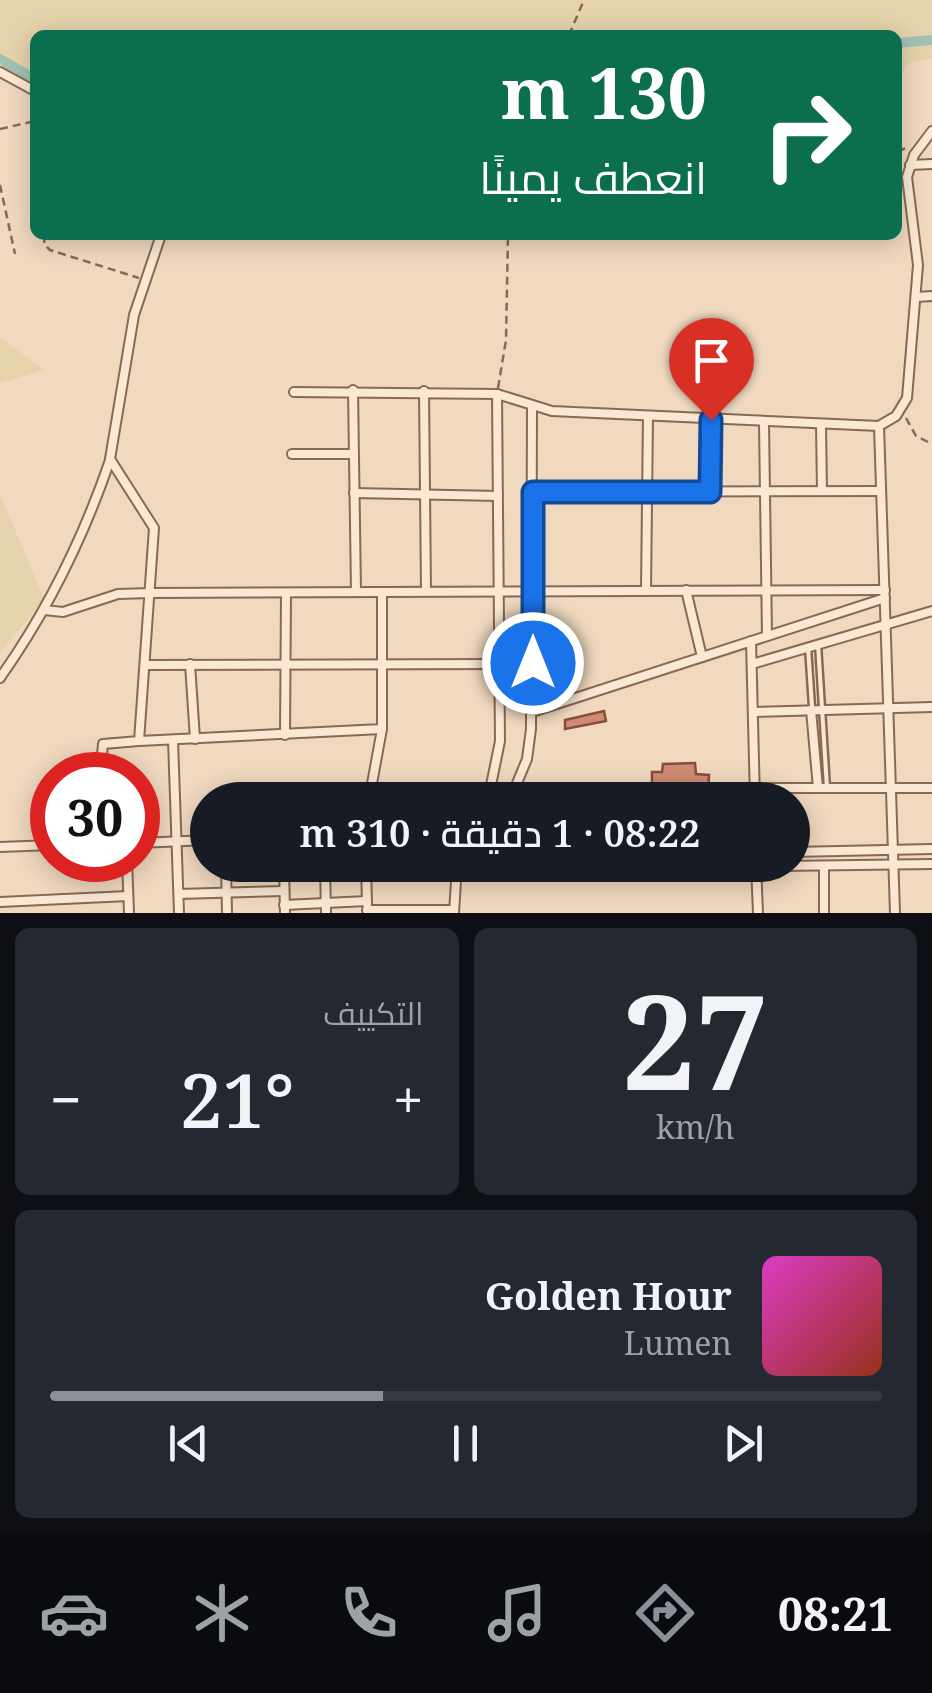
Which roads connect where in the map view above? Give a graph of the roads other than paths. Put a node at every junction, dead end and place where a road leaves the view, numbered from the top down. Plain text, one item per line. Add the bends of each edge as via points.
1 (0, 72) edge
2 (30, 88) edge
3 (932, 131) edge
4 (932, 164) edge
5 (910, 165) junction
6 (158, 240) edge
7 (932, 296) edge
8 (917, 297) junction
9 (353, 390) junction
10 (424, 391) junction
11 (294, 392) dead end
12 (497, 394) junction
13 (532, 407) junction
14 (648, 416) junction
15 (711, 420) junction
16 (764, 423) junction
17 (821, 425) junction
18 (880, 426) junction
19 (292, 454) dead end
20 (353, 454) junction
21 (110, 459) junction
22 (822, 491) junction
23 (882, 491) junction
24 (533, 492) junction
25 (648, 492) junction
26 (710, 492) junction
27 (764, 492) junction
28 (354, 494) junction
29 (426, 494) junction
30 (498, 496) junction
31 (532, 590) junction
32 (646, 590) junction
33 (686, 590) junction
34 (766, 590) junction
35 (356, 591) junction
36 (426, 591) junction
37 (500, 591) junction
38 (150, 592) junction
39 (382, 592) junction
40 (286, 593) junction
41 (885, 594) junction
42 (44, 610) junction
43 (932, 611) edge
44 (886, 625) junction
45 (767, 636) junction
46 (751, 641) junction
47 (818, 644) junction
48 (808, 647) junction
49 (702, 657) junction
50 (285, 662) junction
51 (382, 663) junction
52 (190, 664) junction
53 (500, 664) junction
54 (752, 664) junction
55 (145, 665) junction
56 (0, 678) edge
57 (932, 707) edge
58 (888, 708) junction
59 (812, 710) junction
60 (824, 710) junction
61 (532, 712) junction
62 (753, 712) junction
63 (382, 729) junction
64 (285, 735) junction
65 (195, 739) junction
66 (174, 740) junction
67 (140, 741) junction
68 (102, 752) edge
69 (372, 782) edge
70 (492, 782) edge
71 (517, 782) edge
72 (755, 782) edge
73 (810, 788) edge
74 (822, 788) junction
75 (891, 788) junction
76 (932, 788) edge
77 (177, 841) junction
78 (190, 841) edge
79 (160, 842) edge
80 (30, 846) edge
81 (0, 847) edge
82 (932, 849) edge
83 (893, 850) junction
84 (810, 852) edge
85 (893, 864) junction
86 (932, 864) edge
87 (810, 866) edge
88 (824, 866) junction
89 (128, 882) edge
90 (226, 882) edge
91 (284, 882) edge
92 (325, 882) edge
93 (366, 882) edge
94 (456, 882) edge
95 (757, 882) edge
96 (284, 891) junction
97 (226, 892) junction
98 (179, 894) junction
99 (128, 896) junction
100 (0, 902) edge
101 (326, 908) edge
102 (367, 908) edge
103 (284, 909) edge
104 (454, 911) edge
105 (129, 913) edge
106 (180, 913) edge
107 (227, 913) edge
108 (758, 913) edge
109 (773, 913) edge
110 (824, 913) edge
111 (895, 913) edge

1 - 2 street
3 - 5 street
4 - 5 street
5 - 8 street
6 - 21 street via 134,315
7 - 8 street
8 - 18 street via 903,409
9 - 10 street
9 - 11 street
9 - 20 street
10 - 12 street
10 - 29 street
12 - 13 street
12 - 30 street
13 - 14 street
13 - 24 street
14 - 15 street
14 - 25 street
15 - 16 street
15 - 26 street
16 - 17 street
16 - 27 street
17 - 18 street
17 - 22 street
18 - 23 street
19 - 20 street
20 - 28 street
21 - 38 street via 154,528
21 - 42 street via 89,520
22 - 23 street
22 - 27 street
23 - 41 street
24 - 25 street
24 - 31 street
25 - 26 street
25 - 32 street
26 - 27 street
27 - 34 street
28 - 29 street
28 - 35 street
29 - 30 street
29 - 36 street
30 - 37 street
31 - 32 street
31 - 37 street
31 - 61 street
32 - 33 street
33 - 34 street
33 - 49 street
34 - 41 street
34 - 45 street
35 - 39 street
35 - 40 street
36 - 37 street
36 - 39 street
37 - 53 street
38 - 40 street
38 - 42 street
38 - 55 street
39 - 51 street
40 - 50 street
41 - 44 street
41 - 45 street
42 - 56 street
43 - 44 street
44 - 47 street
44 - 58 street
45 - 46 street
46 - 49 street
46 - 54 street
47 - 48 street
47 - 60 lane
48 - 54 street
48 - 59 lane
49 - 61 street
50 - 51 street
50 - 52 street
50 - 64 street
51 - 53 street
51 - 63 street
52 - 55 street
52 - 65 street
53 - 70 street via 500,752
54 - 62 street
55 - 67 street
57 - 58 street
58 - 60 street
58 - 75 street
59 - 60 street
59 - 62 street
59 - 74 street
60 - 74 lane
61 - 71 street
62 - 72 street
63 - 64 street
63 - 69 street
64 - 65 street
65 - 66 street
66 - 67 street
66 - 77 street
67 - 68 street via 103,744
73 - 74 street
74 - 75 street
75 - 76 street
75 - 83 street
77 - 78 street
77 - 79 street
77 - 98 street
80 - 81 street
82 - 83 street
83 - 84 street
83 - 85 street
85 - 86 street
85 - 88 street
85 - 111 street
87 - 88 street
88 - 110 street
89 - 99 street
90 - 97 street
91 - 96 street
92 - 101 street
93 - 102 street
94 - 104 street
95 - 108 street
96 - 97 street
96 - 103 street
97 - 98 street
97 - 107 street
98 - 106 street
99 - 100 street
99 - 105 street
101 - 102 street
101 - 103 street
102 - 104 street
108 - 109 street

